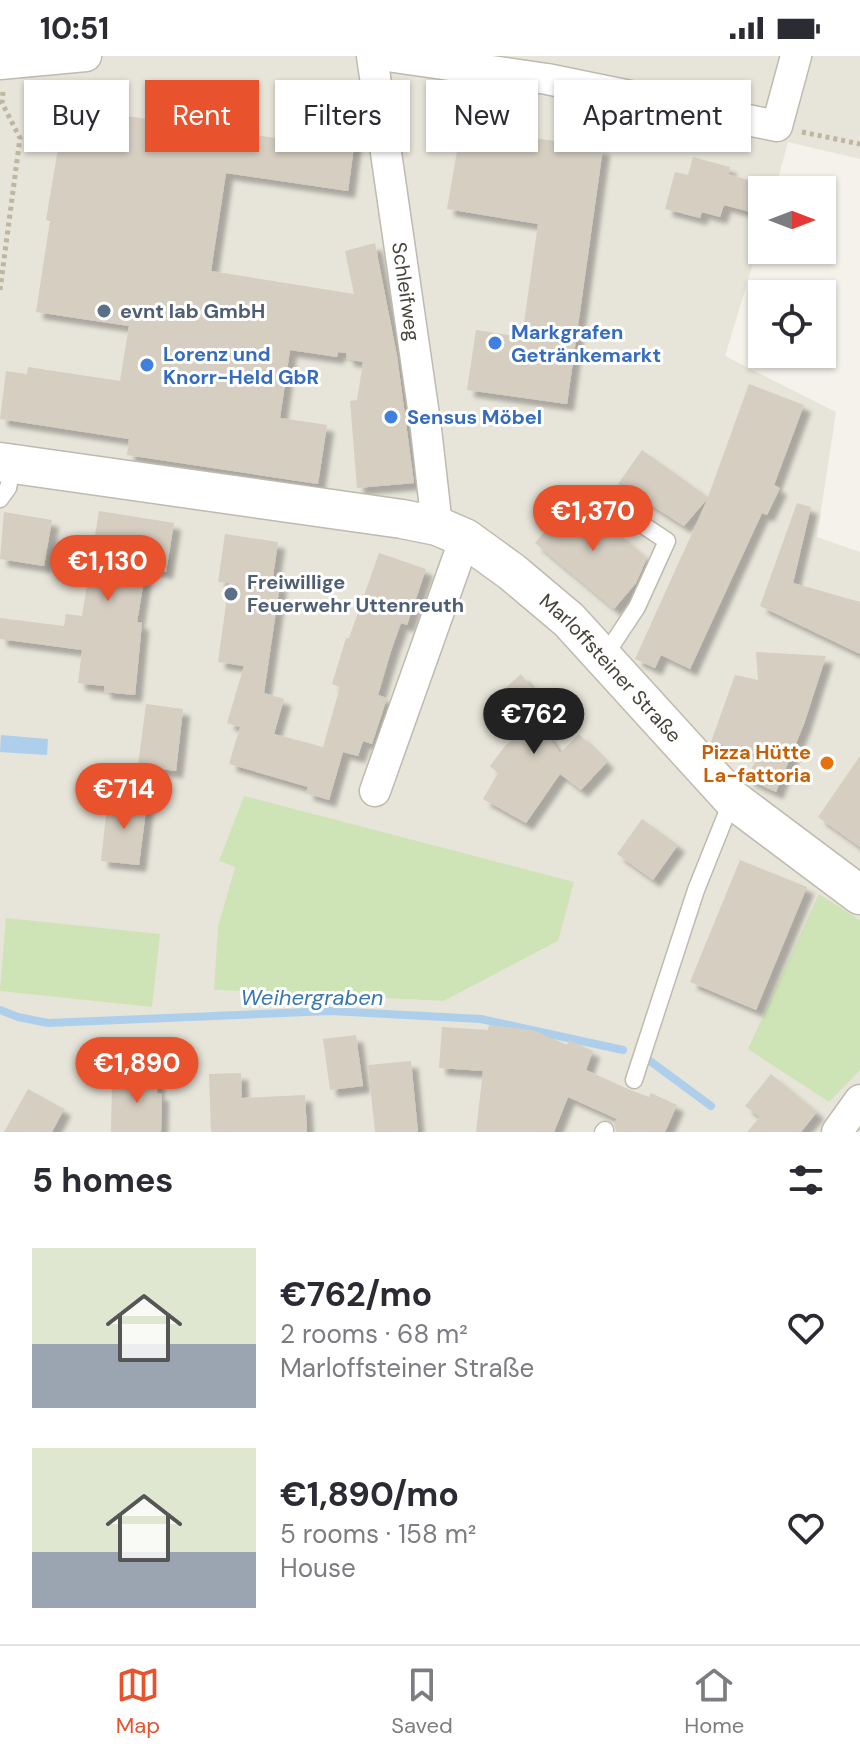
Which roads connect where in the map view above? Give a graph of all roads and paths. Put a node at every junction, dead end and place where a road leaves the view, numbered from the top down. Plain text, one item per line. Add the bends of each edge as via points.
1 (86, 56) edge
2 (372, 56) edge
3 (387, 56) edge
4 (796, 56) edge
5 (2, 64) edge
6 (777, 126) junction
7 (860, 144) edge
8 (0, 290) edge
9 (6, 462) edge
10 (598, 495) dead end
11 (0, 499) edge
12 (451, 532) junction
13 (603, 658) junction
14 (375, 791) dead end
15 (732, 799) junction
16 (860, 895) edge
17 (634, 1080) dead end
18 (860, 1100) edge
19 (837, 1132) edge

1 - 5 street
2 - 12 street, Schleifweg via 426,429
3 - 6 street via 547,79
4 - 6 street
5 - 8 path via 2,103 20,138
6 - 7 path
9 - 11 lane via 8,488
9 - 12 street, Marloffsteiner Straße
10 - 13 lane via 667,541 637,607
12 - 13 street, Marloffsteiner Straße via 512,572 569,620
12 - 14 street
13 - 15 street, Marloffsteiner Straße
15 - 16 street, Marloffsteiner Straße
15 - 17 lane via 696,890
18 - 19 street

